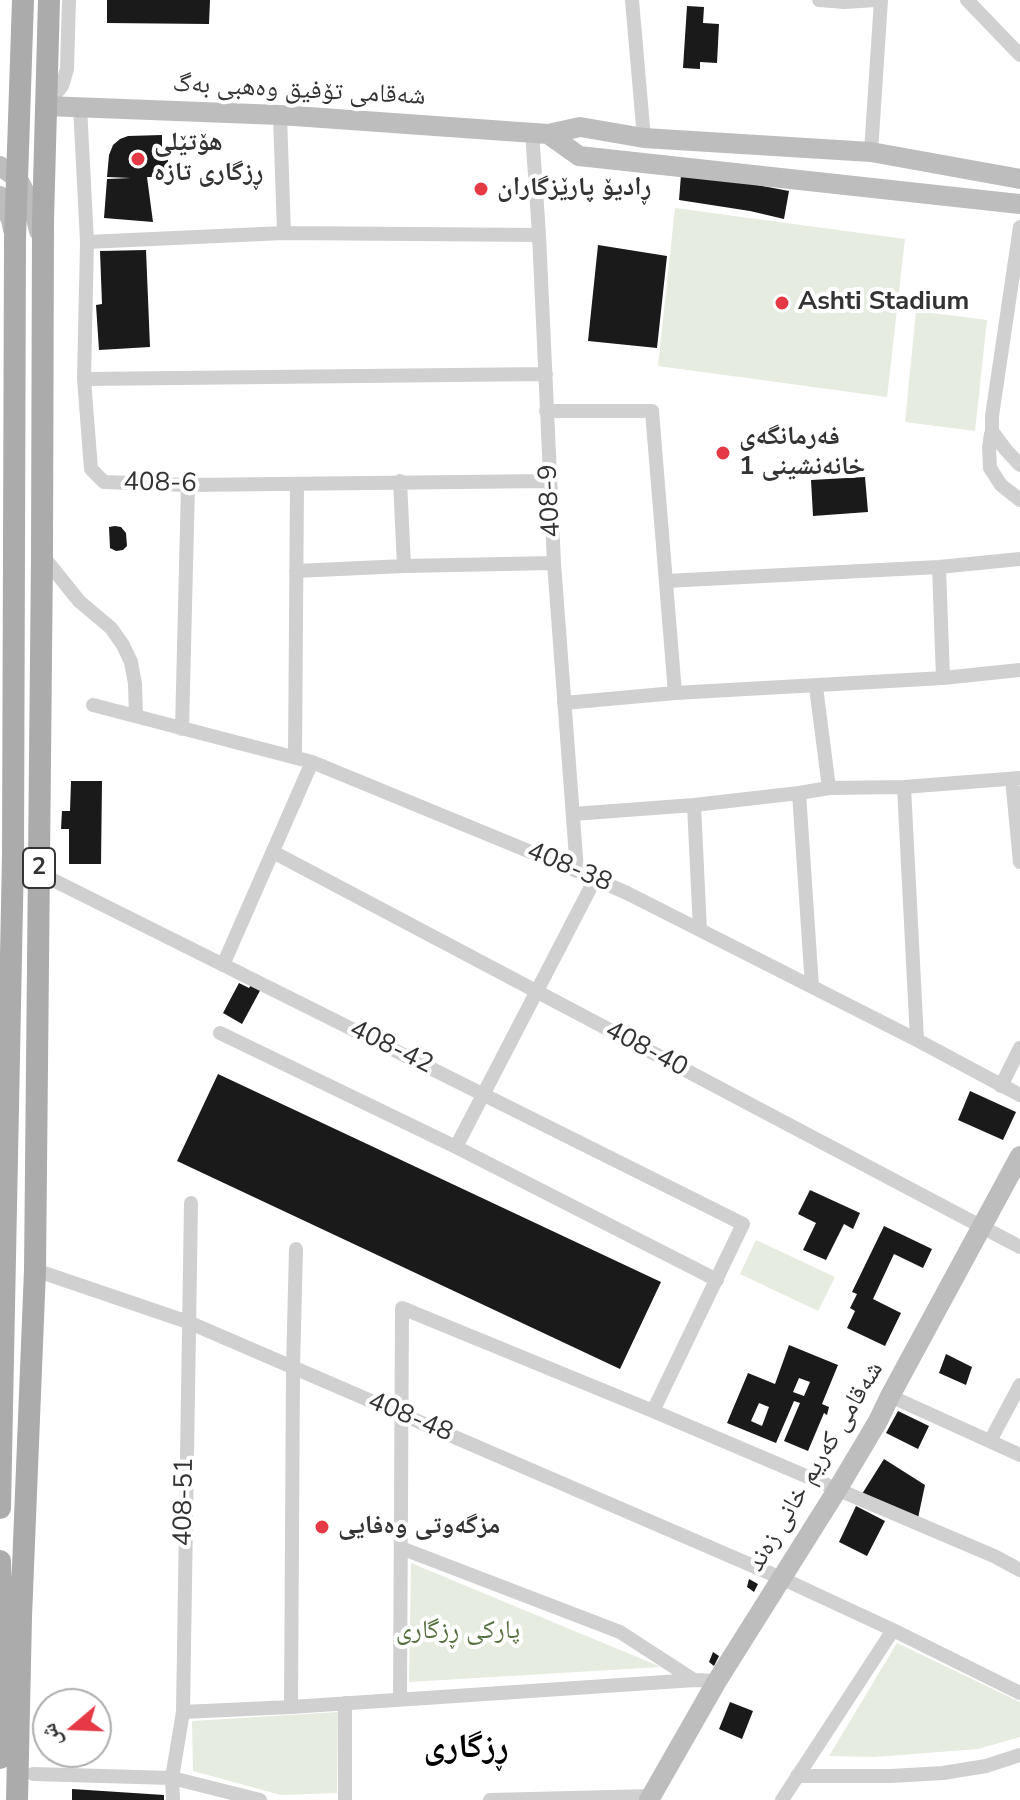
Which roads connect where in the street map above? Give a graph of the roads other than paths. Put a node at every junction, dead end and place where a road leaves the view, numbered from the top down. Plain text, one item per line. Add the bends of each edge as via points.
1 (23, 0) edge
2 (49, 0) edge
3 (69, 0) edge
4 (632, 0) edge
5 (819, 0) edge
6 (879, 0) edge
7 (967, 0) edge
8 (1020, 55) edge
9 (46, 106) junction
10 (80, 106) junction
11 (280, 115) junction
12 (540, 132) junction
13 (644, 138) junction
14 (871, 152) junction
15 (9, 172) edge
16 (1020, 179) edge
17 (0, 196) edge
18 (1011, 203) edge
19 (1019, 228) edge
20 (284, 233) junction
21 (539, 235) junction
22 (8, 240) edge
23 (87, 242) junction
24 (43, 251) junction
25 (546, 374) junction
26 (84, 379) junction
27 (546, 411) junction
28 (992, 433) junction
29 (1020, 468) edge
30 (400, 481) junction
31 (549, 481) junction
32 (297, 484) junction
33 (188, 485) junction
34 (1001, 485) junction
35 (1020, 500) edge
36 (42, 555) junction
37 (1020, 559) edge
38 (554, 563) junction
39 (404, 566) junction
40 (939, 567) junction
41 (296, 571) junction
42 (666, 581) junction
43 (1020, 670) edge
44 (943, 678) junction
45 (816, 687) junction
46 (675, 693) junction
47 (564, 703) junction
48 (93, 705) dead end
49 (136, 716) junction
50 (182, 729) junction
51 (295, 757) junction
52 (312, 762) junction
53 (1016, 779) edge
54 (904, 787) junction
55 (829, 788) junction
56 (799, 793) junction
57 (694, 805) junction
58 (573, 814) junction
59 (273, 852) junction
60 (6, 855) edge
61 (1020, 862) edge
62 (577, 871) junction
63 (39, 873) junction
64 (595, 879) junction
65 (700, 930) junction
66 (223, 965) junction
67 (812, 987) junction
68 (536, 992) junction
69 (220, 1033) dead end
70 (917, 1040) junction
71 (1020, 1048) edge
72 (1001, 1086) junction
73 (484, 1095) junction
74 (1020, 1095) edge
75 (456, 1147) junction
76 (1020, 1156) edge
77 (191, 1203) dead end
78 (982, 1227) junction
79 (1020, 1247) edge
80 (296, 1249) dead end
81 (35, 1270) junction
82 (717, 1280) junction
83 (188, 1322) junction
84 (293, 1368) junction
85 (1020, 1385) edge
86 (890, 1396) junction
87 (653, 1411) junction
88 (401, 1415) junction
89 (990, 1441) junction
90 (1020, 1455) edge
91 (0, 1463) edge
92 (837, 1490) junction
93 (0, 1508) edge
94 (401, 1548) junction
95 (0, 1561) edge
96 (1020, 1570) edge
97 (781, 1578) junction
98 (6, 1621) edge
99 (893, 1630) junction
100 (695, 1680) junction
101 (717, 1681) junction
102 (1020, 1693) edge
103 (400, 1699) junction
104 (345, 1703) junction
105 (291, 1707) junction
106 (183, 1712) junction
107 (10, 1734) edge
108 (1020, 1755) edge
109 (0, 1758) edge
110 (33, 1774) junction
111 (797, 1776) junction
112 (172, 1778) junction
113 (650, 1798) edge
114 (17, 1800) edge
115 (32, 1800) edge
116 (173, 1800) edge
117 (260, 1800) edge
118 (345, 1800) edge
119 (490, 1800) edge
120 (782, 1800) edge

1 - 15 main road, 2
2 - 9 main road, 2
3 - 9 street via 67,69 62,86
4 - 13 street
5 - 6 street
6 - 14 street
7 - 8 street
9 - 10 street, شەقامی تۆفیق وەهبی بەگ
9 - 24 main road, 2
10 - 11 street, شەقامی تۆفیق وەهبی بەگ
10 - 23 street, 408-6
11 - 12 street, شەقامی تۆفیق وەهبی بەگ
11 - 20 street
12 - 13 street, شەقامی تۆفیق وەهبی بەگ via 580,127
12 - 18 street via 579,156
12 - 21 street, 408-9
13 - 14 street, شەقامی تۆفیق وەهبی بەگ
14 - 16 street, شەقامی تۆفیق وەهبی بەگ
15 - 22 main road, 2
15 - 24 street via 34,210
17 - 22 street via 11,220
18 - 19 street
19 - 28 street
20 - 21 street
20 - 23 street
21 - 25 street, 408-9
22 - 60 main road, 2
23 - 26 street, 408-6
24 - 36 main road, 2
25 - 26 street
25 - 27 street, 408-9
26 - 33 street, 408-6 via 91,469 104,482
27 - 31 street, 408-9
27 - 42 street via 652,411
28 - 29 street
28 - 34 street via 990,468
29 - 34 street
30 - 31 street, 408-6
30 - 32 street, 408-6
30 - 39 street
31 - 38 street, 408-9
32 - 33 street, 408-6
32 - 41 street
33 - 50 street
34 - 35 street
36 - 49 street via 123,645 131,662
36 - 63 main road, 2
37 - 40 street
38 - 39 street
38 - 47 street, 408-9
39 - 41 street
40 - 42 street
40 - 44 street
41 - 51 street
42 - 46 street
43 - 44 street
44 - 45 street
45 - 46 street
45 - 55 street
46 - 47 street
47 - 58 street, 408-9
48 - 49 street, 408-38
49 - 50 street, 408-38
50 - 51 street, 408-38
51 - 52 street, 408-38
52 - 59 street
52 - 62 street, 408-38
53 - 54 street
53 - 61 street
54 - 55 street
54 - 70 street
55 - 56 street
56 - 57 street
56 - 67 street
57 - 58 street
57 - 65 street
58 - 62 street, 408-9
59 - 66 street
59 - 68 street, 408-40
60 - 91 main road, 2
62 - 64 street, 408-38
63 - 66 street, 408-42
63 - 81 main road, 2
64 - 65 street, 408-38
64 - 68 street
65 - 67 street, 408-38
66 - 73 street, 408-42
67 - 70 street, 408-38
68 - 73 street
68 - 78 street, 408-40
69 - 75 street
70 - 72 street, 408-38
71 - 72 street
72 - 74 street, 408-38
73 - 75 street
73 - 82 street, 408-42 via 743,1224
75 - 82 street
76 - 78 street, شەقامی کەریم خانی زەند
77 - 83 street, 408-51
78 - 79 street, 408-40
78 - 86 street, شەقامی کەریم خانی زەند
80 - 84 street
81 - 83 street, 408-48
81 - 98 main road, 2
82 - 87 street
83 - 84 street, 408-48
83 - 106 street, 408-51
84 - 88 street, 408-48
84 - 105 street
85 - 89 street
86 - 89 street
86 - 92 street, شەقامی کەریم خانی زەند
87 - 88 street via 402,1308
87 - 92 street
88 - 94 street
88 - 97 street, 408-48
89 - 90 street
91 - 93 main road, 2
92 - 96 street
92 - 97 street, شەقامی کەریم خانی زەند
94 - 100 street via 620,1632
94 - 103 street
95 - 98 main road, 2
97 - 99 street, 408-48
97 - 101 street, شەقامی کەریم خانی زەند
98 - 107 main road, 2
98 - 110 main road via 31,1641
99 - 102 street, 408-48
99 - 111 street
100 - 101 street
100 - 103 street
101 - 113 street, شەقامی کەریم خانی زەند
103 - 104 street
104 - 105 street
104 - 118 street
105 - 106 street
106 - 112 street, 408-51
107 - 109 main road, 2
107 - 114 main road, 2
108 - 111 street via 943,1773
110 - 112 street
110 - 115 main road
111 - 120 street
112 - 116 street, 408-51
112 - 117 street
113 - 119 street

